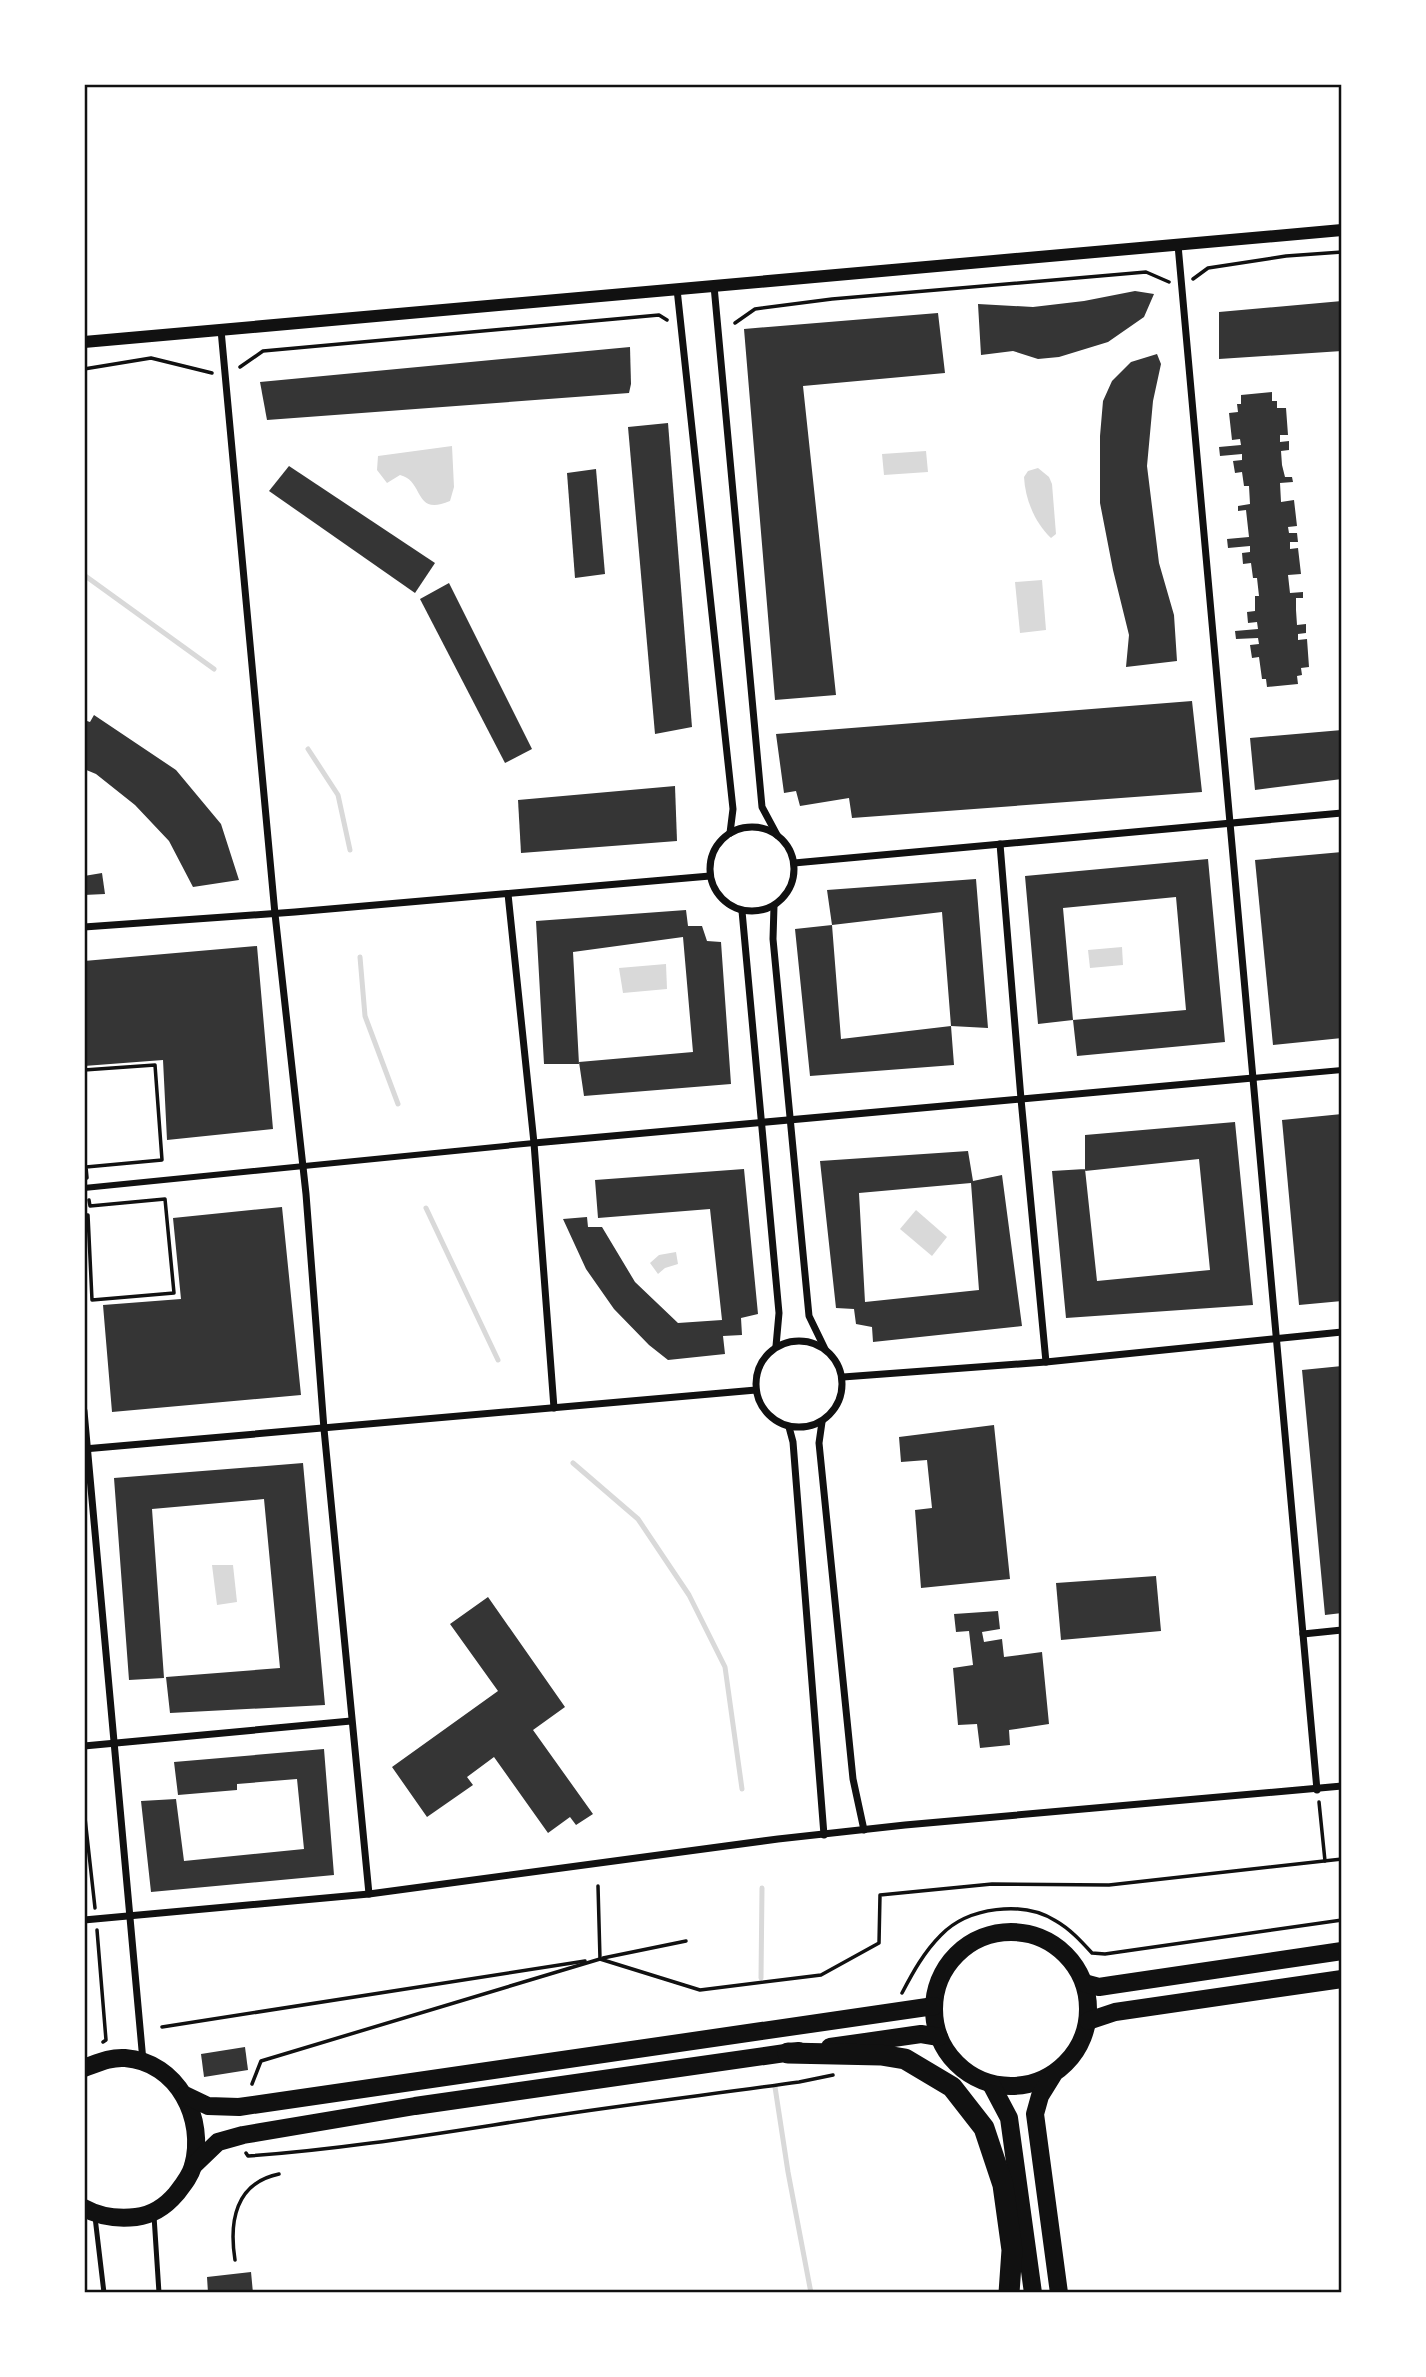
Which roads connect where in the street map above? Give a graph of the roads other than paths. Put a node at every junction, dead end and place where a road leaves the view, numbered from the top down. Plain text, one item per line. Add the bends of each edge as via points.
1 (1342, 230) edge
2 (1178, 245) junction
3 (713, 286) junction
4 (677, 289) junction
5 (221, 330) junction
6 (84, 342) edge
7 (1342, 813) edge
8 (1230, 823) junction
9 (730, 833) junction
10 (777, 835) junction
11 (1000, 844) junction
12 (794, 863) junction
13 (710, 876) junction
14 (508, 894) junction
15 (774, 906) junction
16 (742, 911) junction
17 (275, 914) junction
18 (84, 927) edge
19 (1342, 1070) edge
20 (1253, 1078) junction
21 (1021, 1099) junction
22 (791, 1121) junction
23 (762, 1124) junction
24 (534, 1143) junction
25 (302, 1166) junction
26 (84, 1188) edge
27 (1342, 1332) edge
28 (1277, 1338) junction
29 (776, 1346) junction
30 (825, 1349) junction
31 (1046, 1363) junction
32 (843, 1377) junction
33 (756, 1391) junction
34 (554, 1408) junction
35 (84, 1411) edge
36 (822, 1422) junction
37 (789, 1427) junction
38 (324, 1429) junction
39 (86, 1449) edge
40 (1342, 1630) edge
41 (1303, 1634) junction
42 (351, 1721) junction
43 (114, 1744) junction
44 (84, 1746) edge
45 (1342, 1786) edge
46 (1318, 1790) junction
47 (864, 1830) junction
48 (824, 1835) junction
49 (369, 1894) junction
50 (130, 1916) junction
51 (84, 1920) edge
52 (1342, 1951) edge
53 (1342, 1979) edge
54 (1084, 1983) junction
55 (934, 2006) junction
56 (1088, 2021) junction
57 (939, 2037) junction
58 (788, 2053) junction
59 (143, 2062) junction
60 (84, 2068) edge
61 (1053, 2075) junction
62 (991, 2084) junction
63 (185, 2095) junction
64 (193, 2166) junction
65 (89, 2211) edge
66 (154, 2213) junction
67 (104, 2293) edge
68 (159, 2293) edge
69 (1009, 2293) edge
70 (1033, 2293) edge
71 (1059, 2293) edge

1 - 2 street
2 - 3 street
2 - 8 street
3 - 4 street
3 - 10 street via 762,807
4 - 5 street
4 - 9 street via 733,809
5 - 6 street
5 - 17 street
7 - 8 street
8 - 11 street
8 - 20 street
9 - 10 street via 746,827
9 - 13 street via 711,859
10 - 12 street via 789,848
11 - 12 street
11 - 21 street
12 - 15 street via 793,880
13 - 14 street
13 - 16 street via 727,904
14 - 17 street
14 - 24 street
15 - 16 street
15 - 22 street via 773,939
16 - 23 street
17 - 18 street
17 - 25 street
19 - 20 street
20 - 21 street
20 - 28 street
21 - 22 street
21 - 31 street
22 - 23 street
22 - 30 street via 809,1316
23 - 24 street
23 - 29 street via 779,1313
24 - 25 street
24 - 34 street
25 - 26 street
25 - 38 street
27 - 28 street
28 - 31 street
28 - 41 street
29 - 30 street via 810,1341
29 - 33 street via 757,1373
30 - 32 street via 837,1361
31 - 32 street
32 - 36 street via 835,1410
33 - 34 street
33 - 37 street via 761,1407
34 - 38 street
35 - 39 street
36 - 37 street
36 - 47 street via 819,1443 847,1726
37 - 48 street
38 - 39 street
38 - 42 street
39 - 43 street
40 - 41 street
41 - 46 street
42 - 43 street
42 - 49 street
43 - 44 street
43 - 50 street
45 - 46 street
46 - 47 street
47 - 48 street
48 - 49 street
49 - 50 street
50 - 51 street
50 - 59 street
52 - 54 main road via 1098,1987
53 - 56 main road via 1115,2012
54 - 55 main road via 1073,1962 1056,1946 1011,1932 988,1936 958,1954 939,1983
54 - 56 main road
55 - 57 main road
55 - 63 main road via 239,2108 208,2106
56 - 61 main road via 1070,2061
57 - 58 main road via 921,2034
57 - 62 main road via 959,2066
58 - 64 main road via 243,2135 218,2142
58 - 69 highway via 905,2059 952,2087 984,2128 1003,2185 1012,2250
59 - 60 main road via 106,2059
59 - 63 main road via 169,2077
61 - 62 main road via 1023,2086
61 - 71 main road via 1035,2113
62 - 70 main road via 1009,2118
63 - 64 main road via 194,2117
64 - 66 main road via 172,2199
65 - 66 main road via 120,2219
65 - 67 lane
66 - 68 lane

